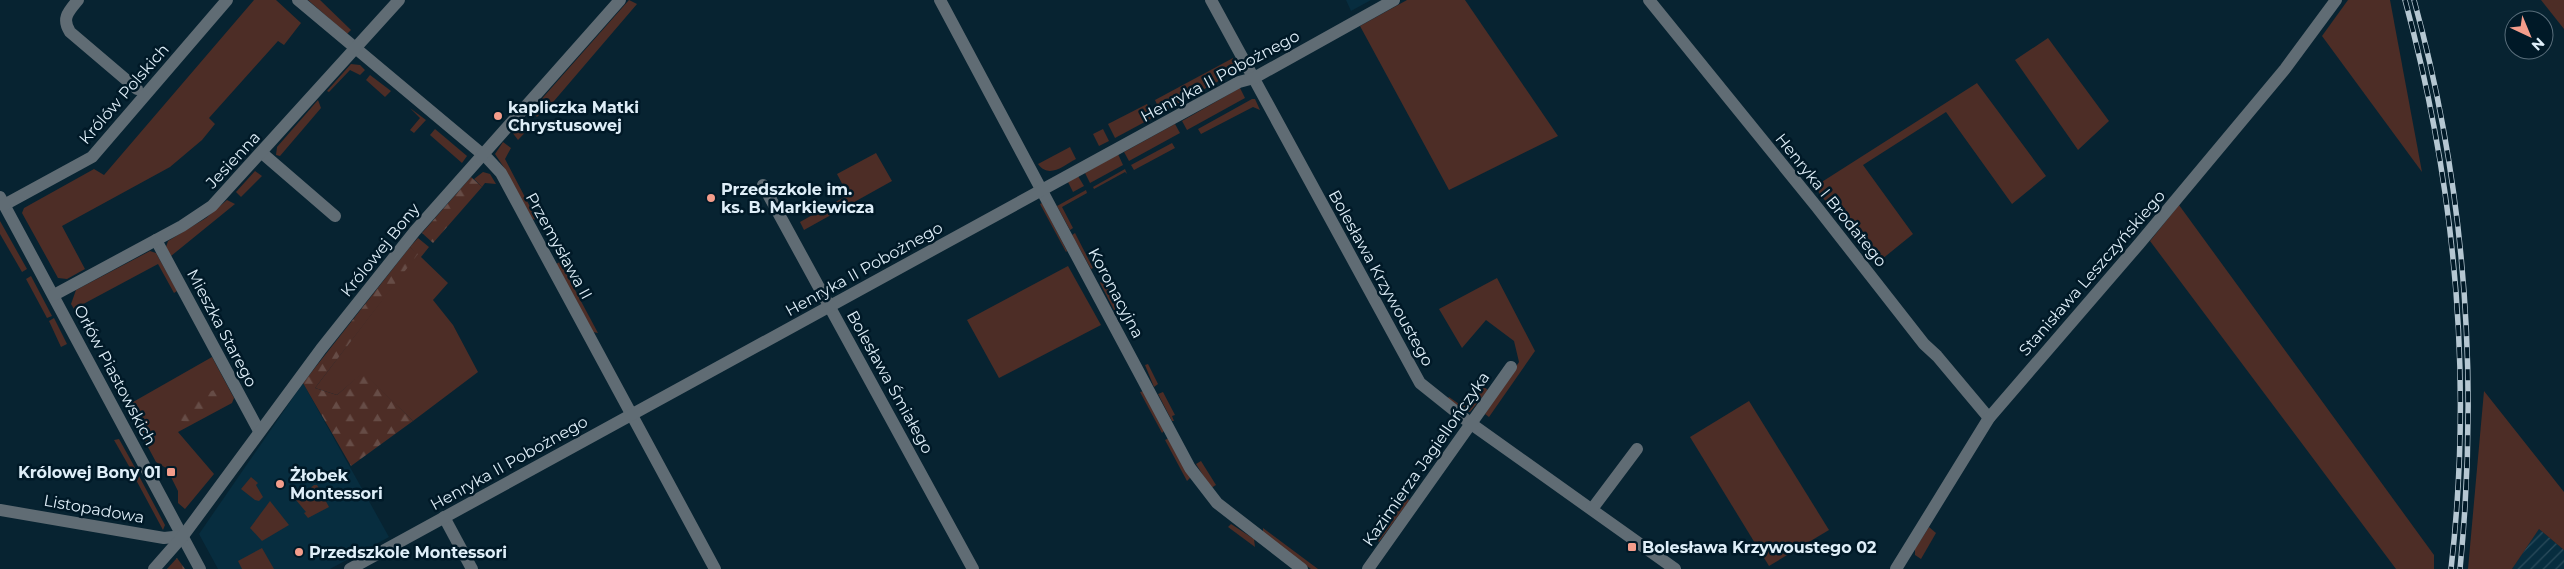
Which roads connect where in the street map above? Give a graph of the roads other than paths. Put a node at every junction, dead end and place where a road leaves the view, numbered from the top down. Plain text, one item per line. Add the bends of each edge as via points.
1 (78, 0) edge
2 (228, 0) edge
3 (298, 0) edge
4 (400, 0) edge
5 (620, 0) edge
6 (940, 0) edge
7 (1211, 0) edge
8 (1394, 0) edge
9 (1649, 0) edge
10 (2333, 4) edge
11 (356, 49) junction
12 (1254, 78) junction
13 (137, 89) dead end
14 (262, 153) junction
15 (482, 156) junction
16 (763, 185) dead end
17 (1042, 189) junction
18 (2, 201) edge
19 (335, 216) dead end
20 (156, 240) junction
21 (54, 295) junction
22 (829, 306) junction
23 (1511, 367) dead end
24 (631, 415) junction
25 (1989, 418) junction
26 (1470, 423) junction
27 (259, 431) junction
28 (1637, 449) dead end
29 (0, 510) edge
30 (1592, 510) junction
31 (444, 517) junction
32 (183, 536) junction
33 (154, 569) edge
34 (200, 569) edge
35 (350, 569) edge
36 (472, 569) edge
37 (715, 569) edge
38 (973, 569) edge
39 (1302, 569) edge
40 (1368, 569) edge
41 (1675, 569) edge
42 (1896, 569) edge

1 - 13 street via 66,15 65,25
2 - 18 street, Królów Polskich via 92,157
3 - 11 street, Przemysława II
4 - 11 street, Jesienna
5 - 15 street, Królowej Bony
6 - 17 street, Koronacyjna
7 - 12 street, Bolesława Krzywoustego
8 - 12 street, Henryka II Pobożnego
9 - 25 street, Henryka I Brodatego via 1924,344
10 - 25 street, Stanisława Leszczyńskiego via 2285,69
11 - 14 street, Jesienna
11 - 15 street, Przemysława II
12 - 17 street, Henryka II Pobożnego via 1239,82
12 - 26 street, Bolesława Krzywoustego via 1420,383
14 - 19 street
14 - 20 street, Jesienna via 212,206
15 - 24 street, Przemysława II via 501,172
15 - 27 street, Królowej Bony via 375,280
16 - 22 street, Bolesława Śmiałego
17 - 22 street, Henryka II Pobożnego
17 - 39 street, Koronacyjna via 1194,473 1217,503
18 - 21 street, Orłów Piastowskich
20 - 21 street, Jesienna
20 - 27 street, Mieszka Starego
21 - 32 street, Orłów Piastowskich
22 - 24 street, Henryka II Pobożnego
22 - 38 street, Bolesława Śmiałego
23 - 26 street, Kazimierza Jagiellończyka
24 - 31 street, Henryka II Pobożnego
24 - 37 street, Przemysława II
25 - 42 street, Stanisława Leszczyńskiego
26 - 30 street, Bolesława Krzywoustego
26 - 40 street, Kazimierza Jagiellończyka
27 - 32 street, Królowej Bony
28 - 30 street
29 - 32 street, Listopadowa via 164,538
30 - 41 street, Bolesława Krzywoustego
31 - 35 street, Henryka II Pobożnego
31 - 36 street
32 - 33 street, Królowej Bony
32 - 34 street, Orłów Piastowskich

